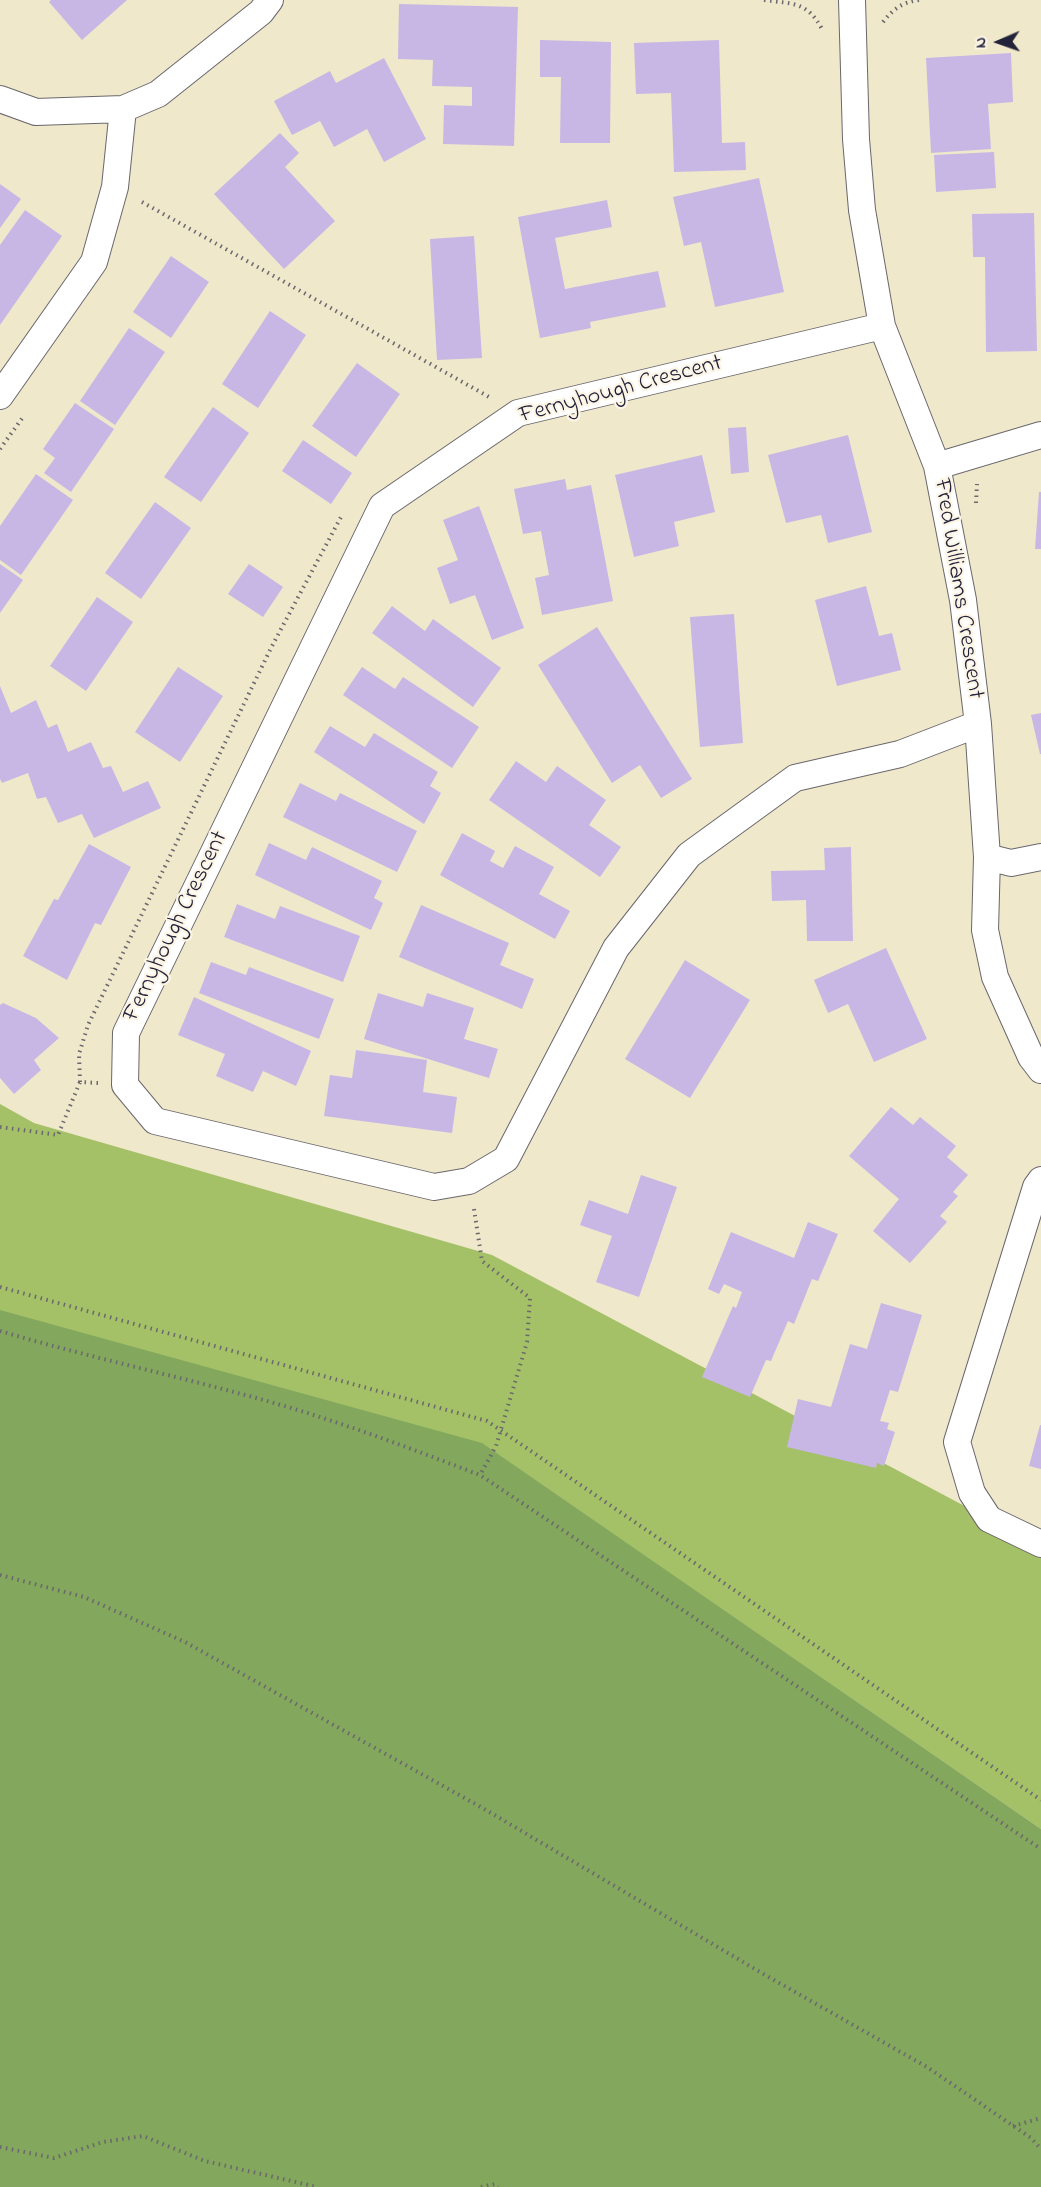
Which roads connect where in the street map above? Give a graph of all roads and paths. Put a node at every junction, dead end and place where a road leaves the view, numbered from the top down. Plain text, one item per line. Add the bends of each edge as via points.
1 (270, 0) edge
2 (852, 0) edge
3 (0, 99) edge
4 (123, 110) junction
5 (138, 200) dead end
6 (882, 326) junction
7 (0, 396) edge
8 (518, 414) junction
9 (1041, 435) edge
10 (937, 465) junction
11 (382, 506) junction
12 (978, 724) junction
13 (987, 857) junction
14 (1041, 857) edge
15 (1041, 1070) edge
16 (80, 1082) junction
17 (125, 1085) junction
18 (0, 1127) edge
19 (1041, 1180) edge
20 (470, 1181) junction
21 (0, 1287) edge
22 (0, 1332) edge
23 (501, 1431) junction
24 (480, 1475) junction
25 (1041, 1544) edge
26 (0, 1575) edge
27 (1041, 1800) edge
28 (1041, 1849) edge
29 (1041, 2118) edge
30 (1013, 2126) junction
31 (0, 2147) edge
32 (1041, 2149) edge
33 (317, 2187) edge
34 (481, 2187) edge
35 (498, 2187) edge

1 - 4 street via 261,12 158,94
2 - 6 street, Fred Williams Crescent via 862,210
3 - 4 street via 36,112
4 - 7 street via 115,187 94,262
5 - 8 path
6 - 8 street, Fernyhough Crescent
6 - 10 street, Fred Williams Crescent
8 - 11 street, Fernyhough Crescent
9 - 10 street
10 - 12 street, Fred Williams Crescent via 963,600
11 - 16 path via 341,516 282,626 88,1025 79,1054
11 - 17 street, Fernyhough Crescent via 126,1033
12 - 13 street, Fred Williams Crescent
12 - 20 street via 900,754 795,778 689,855 615,948 506,1159
13 - 14 street via 1011,863
13 - 15 street, Fred Williams Crescent via 985,930 995,977 1031,1057
16 - 17 path
16 - 18 path via 58,1135
17 - 20 street via 155,1121 434,1187
19 - 25 street via 957,1442 972,1492 989,1519
20 - 23 path via 482,1261 530,1298 527,1341
21 - 23 path via 487,1421
22 - 24 path via 274,1403 387,1439
23 - 24 path
23 - 27 path
24 - 28 path
26 - 30 path via 84,1597 185,1642 486,1810 927,2067
29 - 30 path
30 - 32 path
31 - 33 path via 54,2158 103,2142 143,2136 205,2161
34 - 35 path

